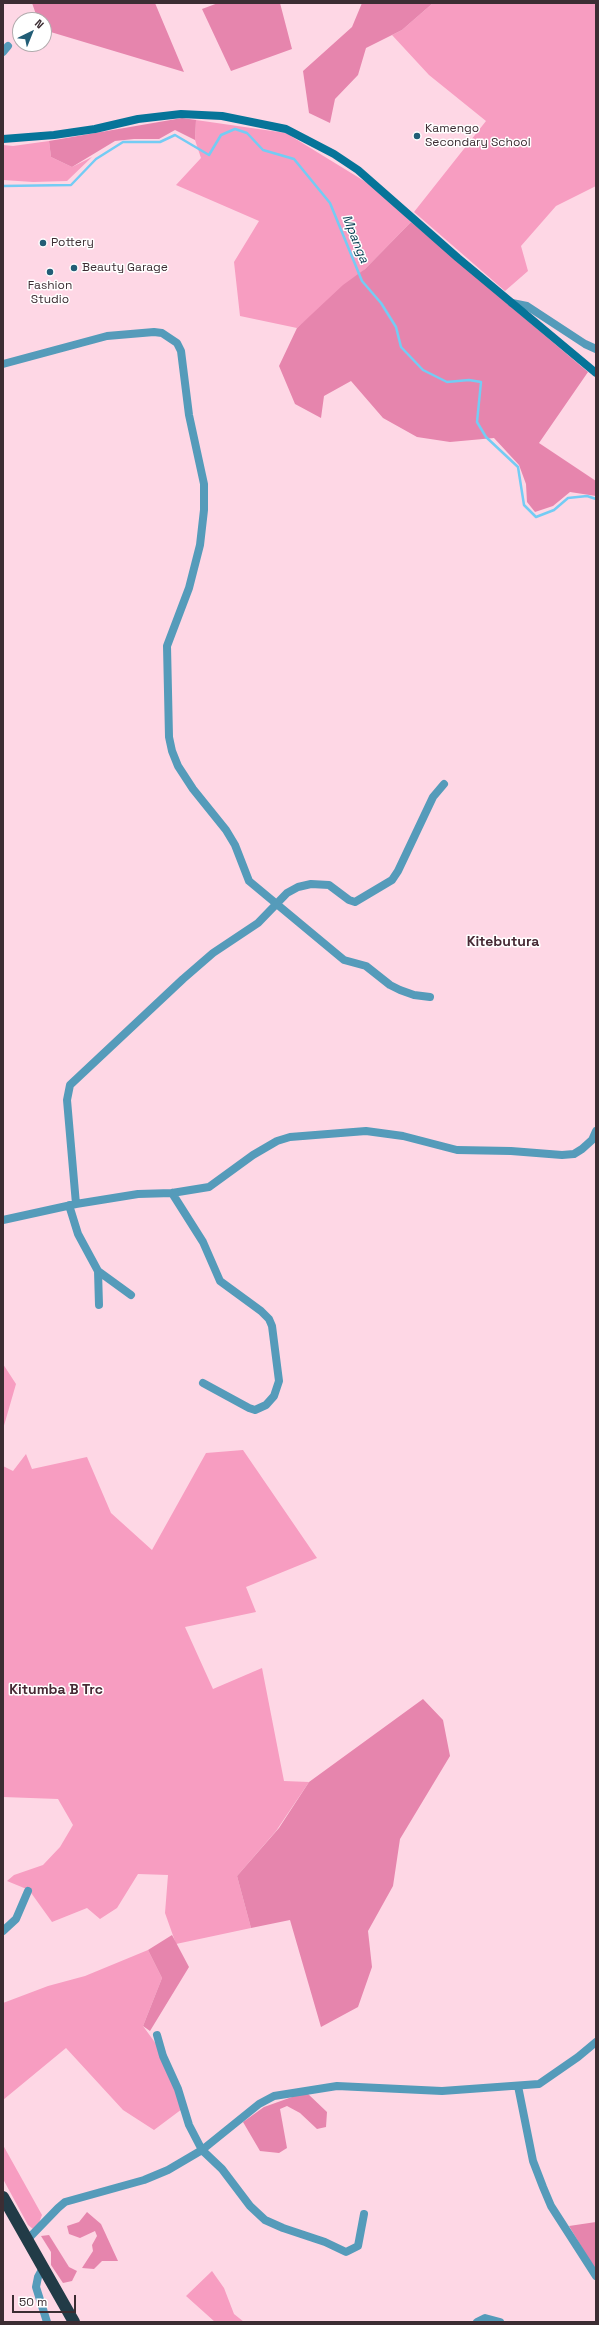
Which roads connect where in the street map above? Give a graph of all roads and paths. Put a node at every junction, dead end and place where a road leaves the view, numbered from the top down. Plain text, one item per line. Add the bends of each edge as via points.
1 (3, 139) edge
2 (512, 303) junction
3 (596, 349) edge
4 (3, 364) edge
5 (596, 373) edge
6 (444, 784) dead end
7 (275, 904) junction
8 (430, 997) dead end
9 (596, 1131) edge
10 (172, 1193) junction
11 (72, 1204) junction
12 (3, 1220) edge
13 (98, 1271) junction
14 (131, 1295) dead end
15 (99, 1305) dead end
16 (203, 1383) dead end
17 (28, 1891) dead end
18 (3, 1931) edge
19 (156, 2035) dead end
20 (596, 2042) edge
21 (518, 2086) junction
22 (202, 2150) junction
23 (3, 2197) edge
24 (364, 2214) dead end
25 (28, 2239) junction
26 (43, 2268) junction
27 (596, 2276) edge
28 (47, 2322) edge
29 (74, 2322) edge
30 (477, 2322) edge
31 (500, 2322) edge

1 - 2 street via 54,135 138,119 181,114 222,116 280,128 312,141 358,170
2 - 3 street via 527,306
2 - 5 street
4 - 7 street via 107,336 154,332 169,337 182,351 189,415 204,484 204,510 200,545 189,588 168,638 169,738 178,766 193,790 226,830 235,845 249,881
6 - 7 street via 433,797 392,880 355,902 330,885 311,884 298,887
7 - 8 street via 344,960 366,966 400,990
7 - 11 street via 258,923 213,953 183,978 70,1085 67,1100
9 - 10 street via 592,1140 582,1149 574,1154 562,1155 457,1150 403,1136 366,1131 290,1138 277,1141 253,1155 209,1188
10 - 11 street via 138,1194
10 - 16 street via 203,1242 220,1281 261,1311 272,1326 279,1381 274,1396 266,1405 255,1410 249,1408
11 - 12 street
11 - 13 street via 78,1234
13 - 14 street
13 - 15 street
17 - 18 street via 16,1919
19 - 22 street via 178,2089 188,2125
20 - 21 street via 539,2084
21 - 22 street via 442,2091 337,2086 274,2096 259,2104
21 - 27 street via 534,2161 543,2187 551,2206
22 - 24 street via 222,2169 250,2206 265,2220 296,2234 325,2242 346,2252 358,2246
22 - 25 street via 152,2178 65,2202
23 - 25 highway
25 - 26 highway
26 - 28 street via 36,2287
26 - 29 highway
30 - 31 street via 485,2318

